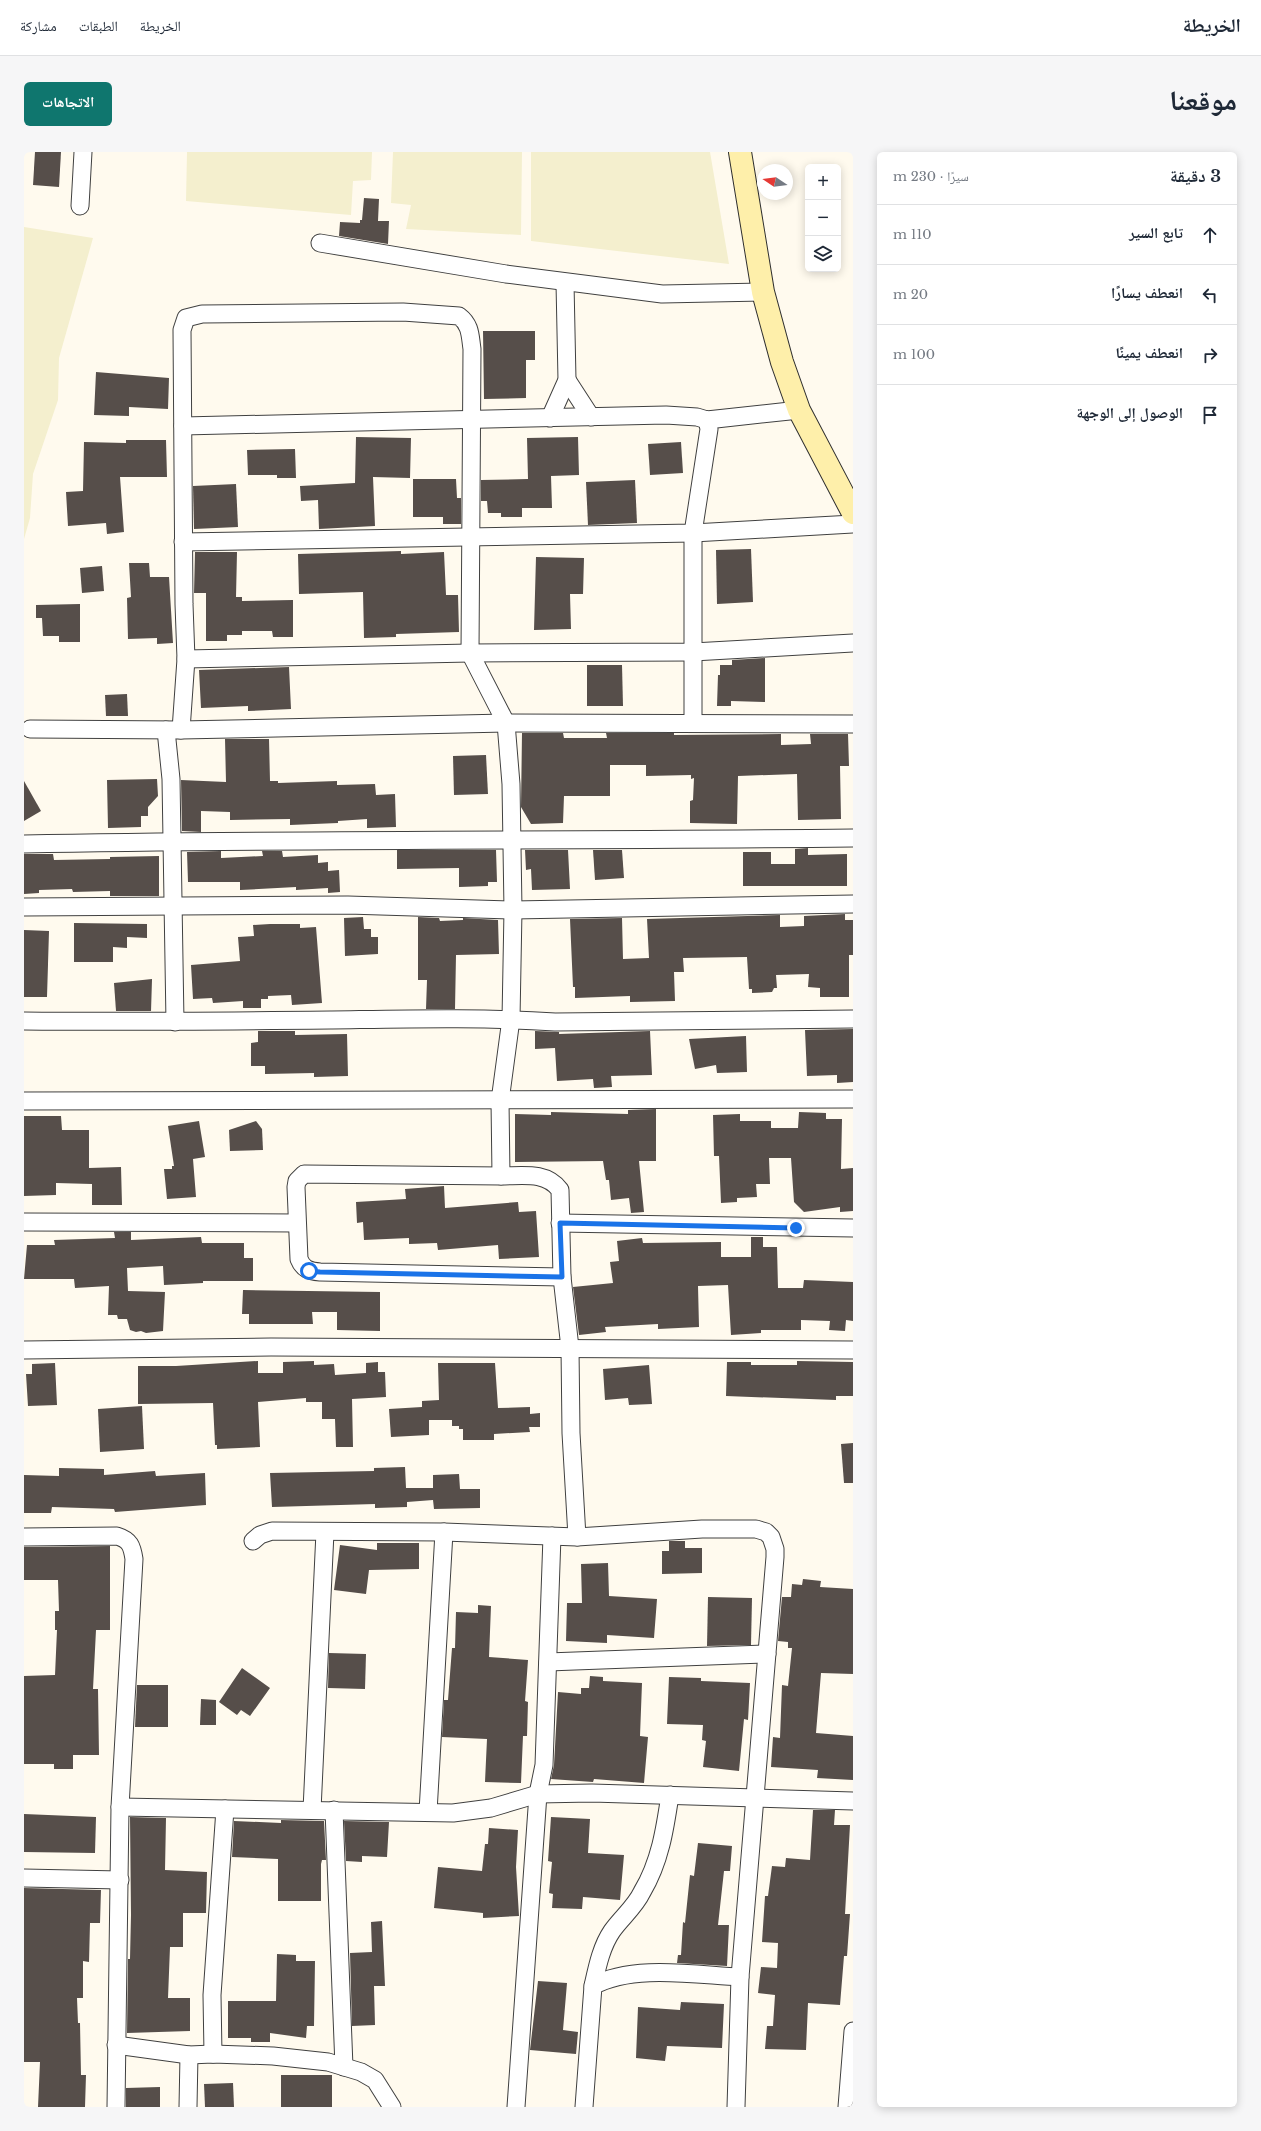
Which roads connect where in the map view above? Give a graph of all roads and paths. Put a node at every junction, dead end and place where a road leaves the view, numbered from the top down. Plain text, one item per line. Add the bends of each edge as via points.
1 (84, 152) edge
2 (740, 152) edge
3 (80, 206) dead end
4 (320, 243) dead end
5 (566, 283) junction
6 (763, 292) junction
7 (567, 380) junction
8 (799, 410) junction
9 (591, 417) junction
10 (550, 418) junction
11 (471, 419) junction
12 (707, 420) junction
13 (183, 426) junction
14 (853, 513) edge
15 (853, 524) edge
16 (693, 533) junction
17 (471, 537) junction
18 (184, 542) junction
19 (853, 642) edge
20 (693, 652) junction
21 (470, 653) junction
22 (186, 659) junction
23 (506, 723) junction
24 (694, 724) junction
25 (853, 724) edge
26 (30, 729) dead end
27 (174, 730) junction
28 (853, 838) edge
29 (511, 840) junction
30 (172, 841) junction
31 (24, 844) edge
32 (853, 904) edge
33 (24, 907) edge
34 (172, 907) junction
35 (513, 910) junction
36 (512, 1019) junction
37 (853, 1019) edge
38 (24, 1021) edge
39 (175, 1022) junction
40 (853, 1099) edge
41 (24, 1101) edge
42 (500, 1101) junction
43 (501, 1176) junction
44 (24, 1222) edge
45 (296, 1223) junction
46 (560, 1223) junction
47 (853, 1228) edge
48 (562, 1277) junction
49 (570, 1348) junction
50 (24, 1350) edge
51 (853, 1350) edge
52 (325, 1532) junction
53 (444, 1532) junction
54 (552, 1536) junction
55 (24, 1537) edge
56 (577, 1537) junction
57 (253, 1541) dead end
58 (767, 1654) junction
59 (548, 1662) junction
60 (538, 1794) junction
61 (670, 1795) junction
62 (756, 1798) junction
63 (853, 1801) edge
64 (120, 1807) junction
65 (225, 1809) junction
66 (312, 1810) junction
67 (334, 1810) junction
68 (428, 1812) junction
69 (24, 1878) edge
70 (120, 1880) junction
71 (740, 1977) junction
72 (593, 1986) junction
73 (853, 2031) edge
74 (116, 2045) junction
75 (213, 2054) junction
76 (189, 2055) junction
77 (344, 2066) junction
78 (116, 2107) edge
79 (188, 2107) edge
80 (392, 2107) edge
81 (516, 2107) edge
82 (584, 2107) edge
83 (736, 2107) edge
84 (847, 2107) edge

1 - 3 street
2 - 6 street
4 - 5 street
5 - 6 street via 662,294
5 - 7 street
6 - 8 street via 782,362
7 - 9 street
7 - 10 street
8 - 12 street
8 - 14 street
9 - 10 street
9 - 12 street via 666,415
10 - 11 street
11 - 13 street
11 - 13 street via 472,349 469,328 466,321 459,316 404,312 202,314 186,318 183,324
11 - 17 street
12 - 16 street via 709,429
13 - 18 street
15 - 16 street
16 - 17 street
16 - 20 street
17 - 18 street
17 - 21 street
18 - 22 street
19 - 20 street
20 - 21 street
20 - 24 street
21 - 22 street
21 - 23 street
22 - 27 street
23 - 24 street
23 - 27 street
23 - 29 street via 511,784
24 - 25 street
26 - 27 street
27 - 30 street via 171,779
28 - 29 street
29 - 30 street
29 - 35 street
30 - 31 street
30 - 34 street
32 - 35 street
33 - 34 street
34 - 35 street via 348,905
34 - 39 street
35 - 36 street
36 - 37 street via 555,1022
36 - 39 street via 398,1018
36 - 42 street
38 - 39 street
40 - 42 street
41 - 42 street
42 - 43 street
43 - 45 street via 304,1174 297,1181 296,1187
43 - 46 street via 538,1176 555,1184 560,1190
44 - 45 street
45 - 48 street via 299,1259 302,1266 309,1271
46 - 47 street
46 - 48 street
48 - 49 street
49 - 50 street via 271,1347
49 - 51 street
49 - 56 street via 571,1433
52 - 53 street
52 - 57 street via 272,1531 260,1535
52 - 66 street
53 - 54 street
53 - 68 street
54 - 56 street
54 - 59 street
55 - 64 street via 116,1536 130,1543 134,1559
56 - 58 street via 702,1529 756,1529 766,1532 774,1542 775,1557
58 - 59 street
58 - 62 street
59 - 60 street via 544,1765
60 - 61 street
60 - 68 street via 472,1811
60 - 81 street
61 - 62 street
61 - 72 street via 662,1844 652,1874 642,1894 611,1932 599,1960
62 - 63 street
62 - 71 street
64 - 65 street
64 - 70 street
65 - 66 street
65 - 75 street via 212,1994
66 - 67 street
67 - 68 street
67 - 77 street
69 - 70 street
70 - 74 street
71 - 72 street via 642,1973 619,1977
71 - 83 street
72 - 82 street
73 - 84 street
74 - 76 street
74 - 78 street
75 - 76 street
75 - 77 street via 273,2056
76 - 79 street
77 - 80 street via 375,2080

